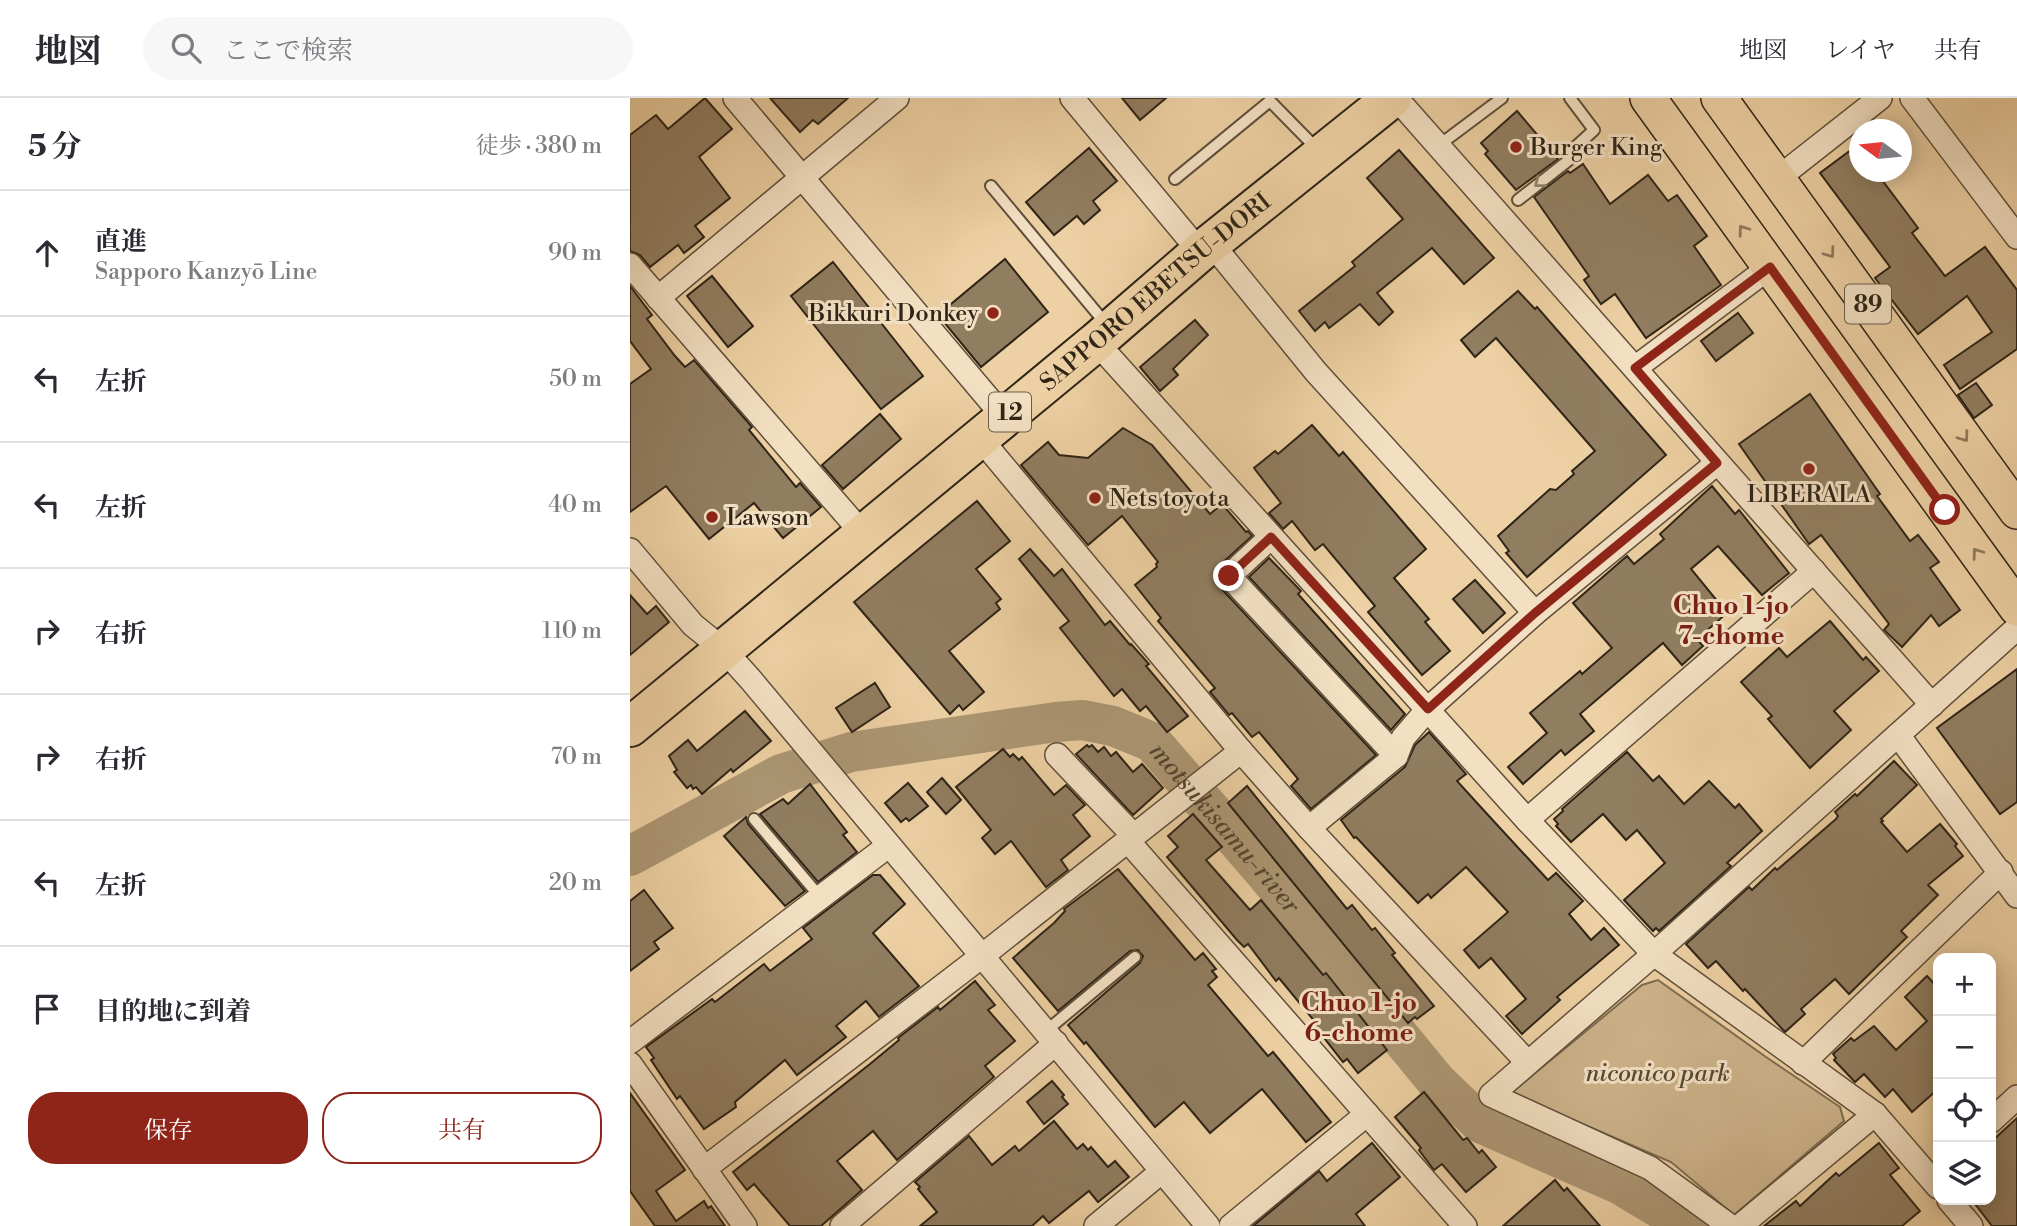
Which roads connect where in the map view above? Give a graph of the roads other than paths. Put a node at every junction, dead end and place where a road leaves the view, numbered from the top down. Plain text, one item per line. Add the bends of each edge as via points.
1 (735, 98) edge
2 (897, 98) edge
3 (1072, 98) edge
4 (1394, 98) edge
5 (1502, 98) edge
6 (1570, 98) edge
7 (1648, 98) edge
8 (1718, 98) edge
9 (1880, 98) edge
10 (1912, 98) edge
11 (1438, 146) junction
12 (1322, 153) junction
13 (1175, 179) dead end
14 (802, 180) junction
15 (1777, 180) junction
16 (991, 186) dead end
17 (1518, 200) dead end
18 (2017, 237) edge
19 (1206, 248) junction
20 (630, 265) edge
21 (1770, 267) junction
22 (658, 298) junction
23 (1103, 335) junction
24 (1635, 368) junction
25 (991, 427) junction
26 (1717, 463) junction
27 (2017, 511) edge
28 (863, 534) junction
29 (1271, 537) junction
30 (630, 550) edge
31 (1814, 572) junction
32 (2017, 608) edge
33 (1535, 613) junction
34 (2017, 628) edge
35 (724, 650) junction
36 (1932, 705) junction
37 (1428, 709) junction
38 (630, 727) edge
39 (1898, 735) junction
40 (1241, 751) junction
41 (1057, 755) dead end
42 (1396, 756) junction
43 (754, 819) dead end
44 (1527, 820) junction
45 (1309, 828) junction
46 (1131, 839) junction
47 (888, 846) junction
48 (2001, 872) junction
49 (2017, 896) edge
50 (821, 898) junction
51 (1654, 954) junction
52 (982, 956) junction
53 (1135, 957) dead end
54 (1051, 1037) junction
55 (630, 1042) edge
56 (1527, 1062) junction
57 (1803, 1063) junction
58 (630, 1064) edge
59 (2017, 1097) edge
60 (1367, 1114) junction
61 (1875, 1114) junction
62 (1996, 1116) edge
63 (704, 1169) junction
64 (1161, 1172) junction
65 (1933, 1175) edge
66 (1953, 1205) edge
67 (745, 1226) edge
68 (842, 1226) edge
69 (1096, 1226) edge
70 (1208, 1226) edge
71 (1231, 1226) edge
72 (1465, 1226) edge
73 (1730, 1226) edge
74 (1740, 1226) edge
75 (1971, 1226) edge

1 - 14 street
2 - 14 street
3 - 19 street
4 - 11 street
4 - 12 highway, SAPPORO EBETSU-DORI / 12
5 - 11 lane
6 -> 17 lane via 1594,130 1571,150 1569,160
21 -> 7 main road, 89
8 - 15 main road, 89
9 - 15 street
10 - 18 street
11 - 24 street
12 - 13 lane via 1270,101
12 - 19 highway, SAPPORO EBETSU-DORI / 12
14 - 22 street
14 - 25 street
15 -> 27 main road, 89
16 - 23 lane
19 - 23 highway, SAPPORO EBETSU-DORI / 12
19 - 33 street
20 - 22 street
21 - 24 street
32 -> 21 main road, 89
22 - 28 street
23 - 25 highway, SAPPORO EBETSU-DORI / 12
23 - 29 street
24 - 26 street
25 - 28 highway, SAPPORO EBETSU-DORI / 12
25 - 40 street
26 - 31 street
26 - 33 street
28 - 35 highway, SAPPORO EBETSU-DORI / 12
29 - 37 street
29 - 42 street via 1229,576
30 - 35 street via 693,625
31 - 36 street
31 - 44 street
33 - 37 street
34 - 36 street
35 - 38 highway, SAPPORO EBETSU-DORI / 12
35 - 47 street
36 - 39 street
37 - 42 street via 1403,738
37 - 44 street
39 - 48 street
39 - 51 street
40 - 45 street
40 - 46 street
41 - 46 street
42 - 45 street
43 - 50 lane
44 - 51 street
45 - 56 street
46 - 52 street
46 - 60 street
47 - 50 street
47 - 52 street
48 - 49 street
48 - 57 street
50 - 55 street
51 - 56 street
51 - 57 street
52 - 54 street
52 - 63 street
53 - 54 lane
54 - 64 street
54 - 68 street
56 - 73 street via 1491,1095 1650,1168
57 - 61 street
58 - 63 street
59 - 62 street
60 - 71 street
60 - 72 street
61 - 65 street
61 - 74 street
63 - 67 street
64 - 69 street
64 - 70 street
66 - 75 street

